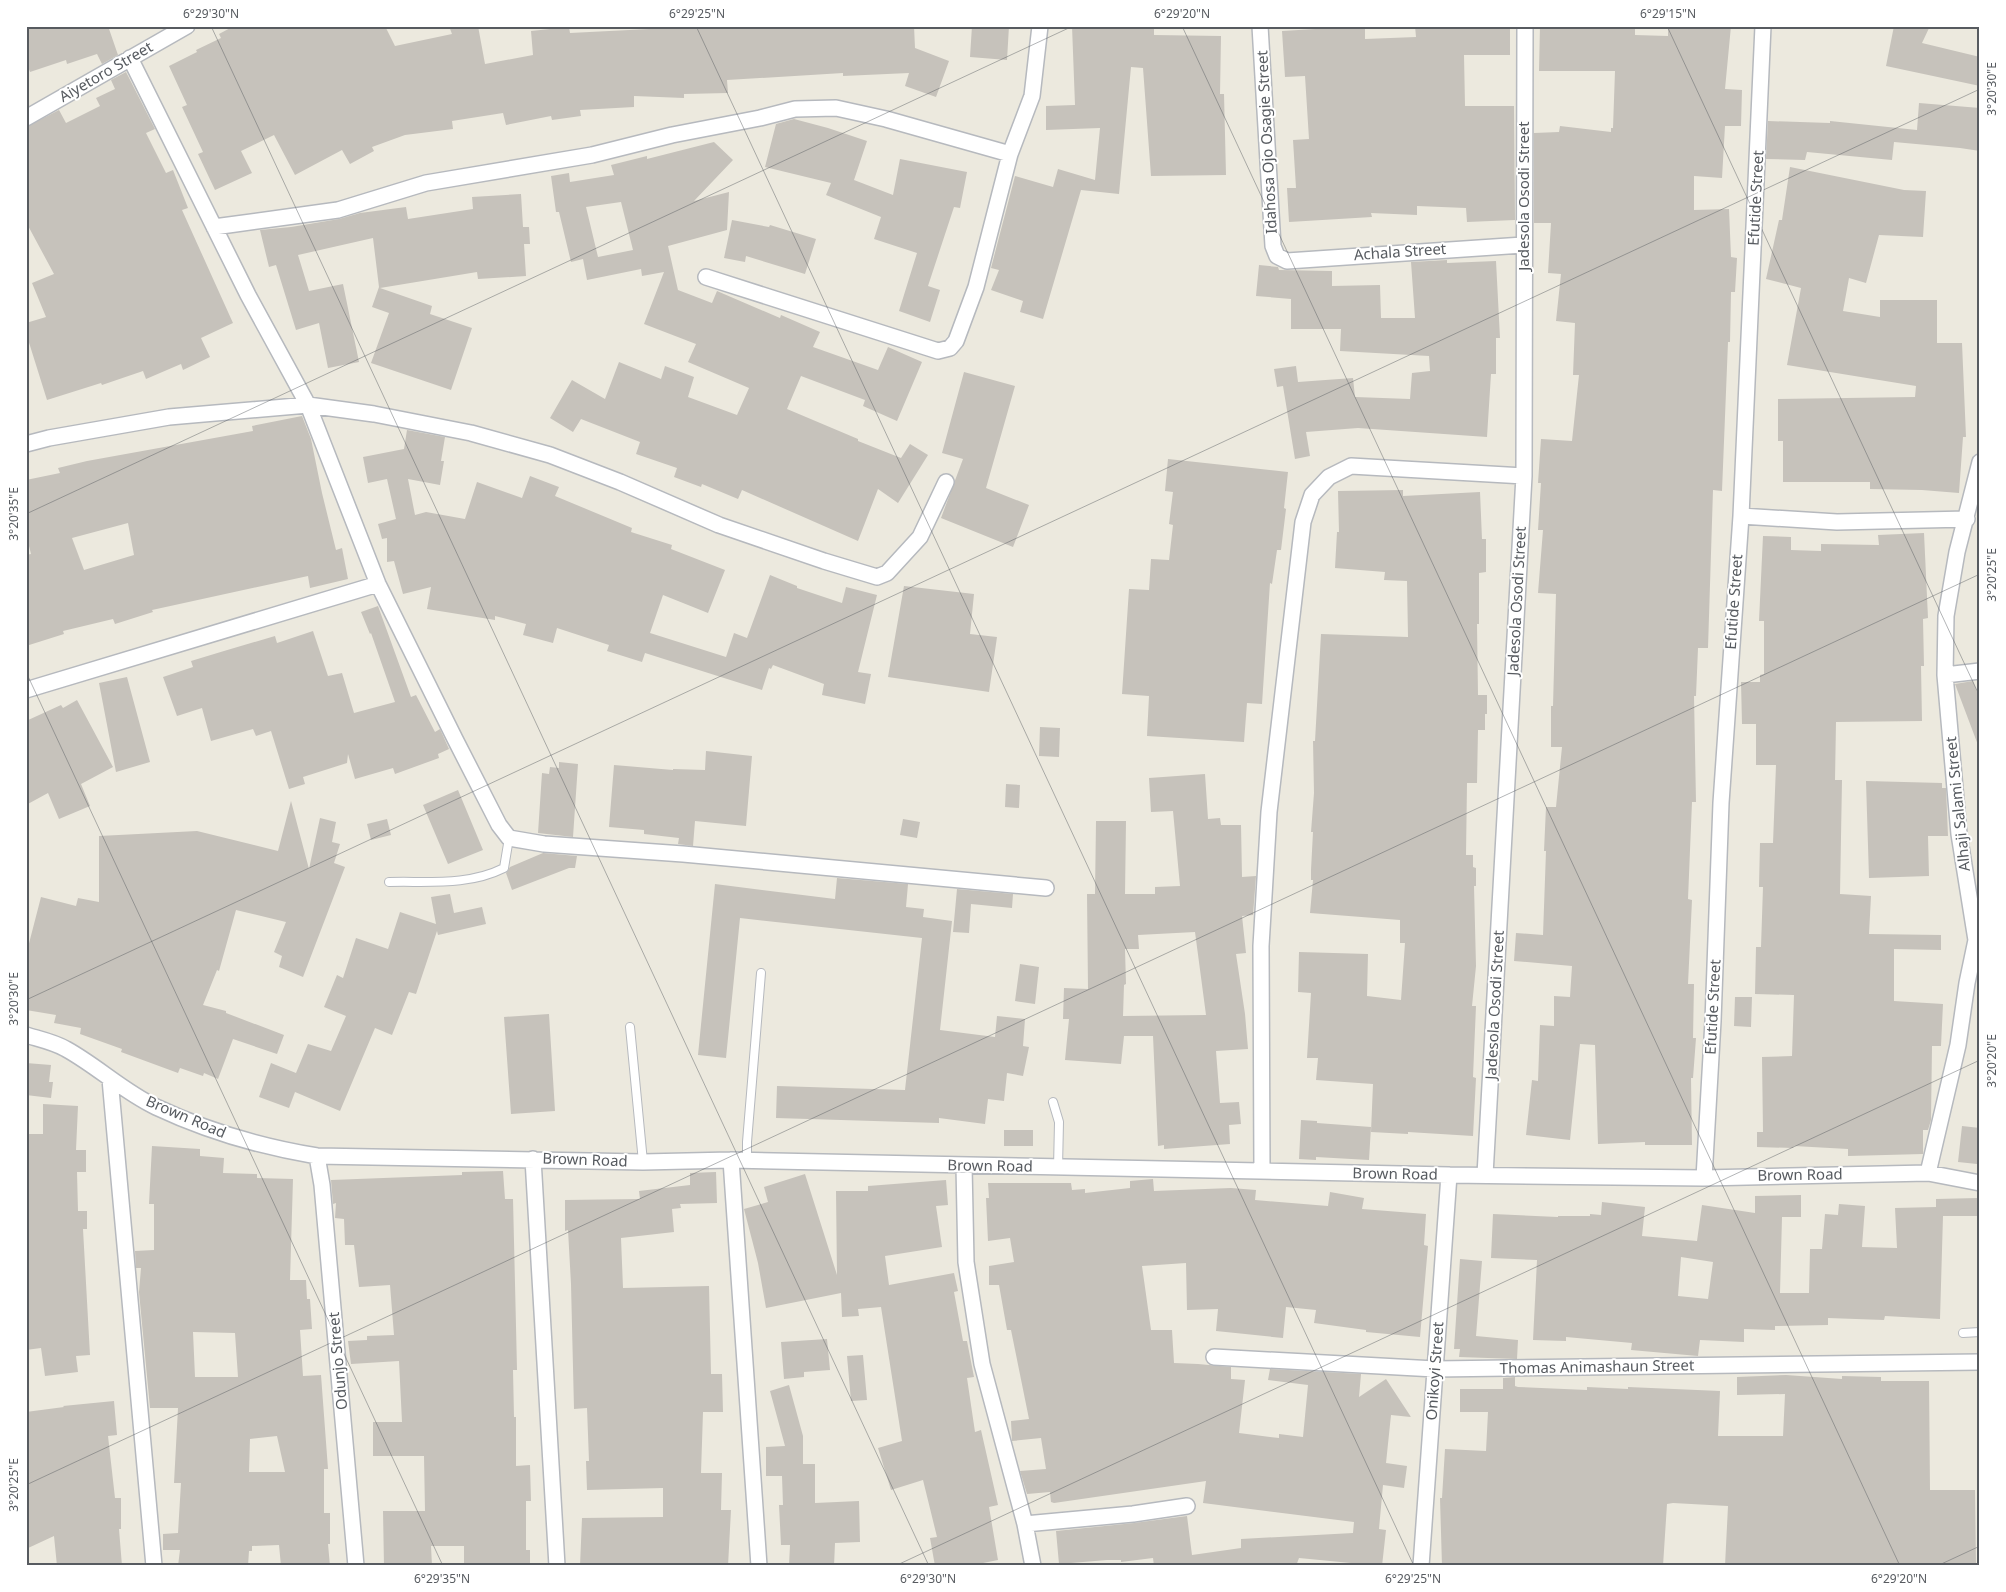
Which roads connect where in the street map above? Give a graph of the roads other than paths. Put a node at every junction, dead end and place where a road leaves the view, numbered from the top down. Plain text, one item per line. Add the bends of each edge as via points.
1 (1040, 26) edge
2 (1260, 26) edge
3 (1525, 26) edge
4 (1763, 26) edge
5 (184, 27) edge
6 (130, 58) junction
7 (26, 118) edge
8 (1010, 154) junction
9 (214, 226) junction
10 (1523, 245) junction
11 (1277, 256) joint
12 (706, 277) dead end
13 (308, 405) junction
14 (26, 444) edge
15 (1980, 462) edge
16 (1524, 476) junction
17 (946, 482) dead end
18 (1741, 516) junction
19 (1967, 519) junction
20 (378, 584) junction
21 (1980, 671) edge
22 (1945, 675) junction
23 (26, 690) edge
24 (508, 838) junction
25 (389, 882) dead end
26 (1046, 888) dead end
27 (1978, 939) edge
28 (761, 973) dead end
29 (630, 1027) dead end
30 (26, 1035) edge
31 (110, 1079) junction
32 (1053, 1102) dead end
33 (317, 1156) junction
34 (533, 1159) junction
35 (731, 1160) junction
36 (747, 1161) junction
37 (643, 1162) junction
38 (964, 1166) junction
39 (1058, 1168) junction
40 (1262, 1170) junction
41 (1928, 1174) junction
42 (1449, 1175) junction
43 (1485, 1175) junction
44 (1704, 1178) junction
45 (1980, 1184) edge
46 (1980, 1332) edge
47 (1963, 1333) dead end
48 (1214, 1357) dead end
49 (1980, 1362) edge
50 (1435, 1369) junction
51 (1186, 1506) dead end
52 (1025, 1524) junction
53 (154, 1566) edge
54 (356, 1566) edge
55 (557, 1566) edge
56 (759, 1566) edge
57 (1033, 1566) edge
58 (1421, 1566) edge

1 - 8 street via 1032,96
2 - 11 street, Idahosa Ojo Osagie Street via 1273,246
3 - 10 street, Jadesola Osodi Street
4 - 18 street, Efutide Street
5 - 6 street, Aiyetoro Street
6 - 7 street, Aiyetoro Street
6 - 9 street
8 - 9 street via 836,108 795,109 592,155 426,183 338,210
8 - 12 street via 976,287 956,341 950,348 938,350
9 - 13 street
10 - 11 street, Achala Street via 1287,261
10 - 16 street, Jadesola Osodi Street
13 - 14 street via 169,417
13 - 17 street via 471,433 550,455 720,525 876,577 887,573 920,537
13 - 20 street
15 - 19 street, Alhaji Salami Street
16 - 40 street via 1351,466 1329,477 1312,495 1302,522 1269,812 1262,946
16 - 43 street, Jadesola Osodi Street
18 - 19 street via 1837,522
18 - 44 street, Efutide Street via 1721,803
19 - 22 street, Alhaji Salami Street via 1956,552 1946,616
20 - 23 street
20 - 24 street via 454,739
21 - 22 street
22 - 27 street, Alhaji Salami Street via 1959,834
24 - 25 lane via 504,868 488,877 468,881
24 - 26 street via 544,844
27 - 41 street, Alhaji Salami Street
28 - 36 lane
29 - 37 lane
30 - 31 street, Brown Road via 65,1048
31 - 33 street, Brown Road via 155,1107 231,1136
31 - 53 street
32 - 39 lane via 1059,1122
33 - 34 street, Brown Road
33 - 54 street, Odunjo Street
34 - 37 street, Brown Road
34 - 55 street
35 - 36 street, Brown Road
35 - 37 street, Brown Road
35 - 56 street
36 - 38 street, Brown Road
38 - 39 street, Brown Road
38 - 52 street via 966,1262 982,1364
39 - 40 street, Brown Road
40 - 42 street, Brown Road
41 - 44 street, Brown Road
41 - 45 street, Brown Road
42 - 43 street, Brown Road
42 - 50 street, Onikoyi Street
43 - 44 street, Brown Road
46 - 47 lane
48 - 50 street, Thomas Animashaun Street
49 - 50 street, Thomas Animashaun Street
50 - 58 street, Onikoyi Street
51 - 52 street
52 - 57 street

